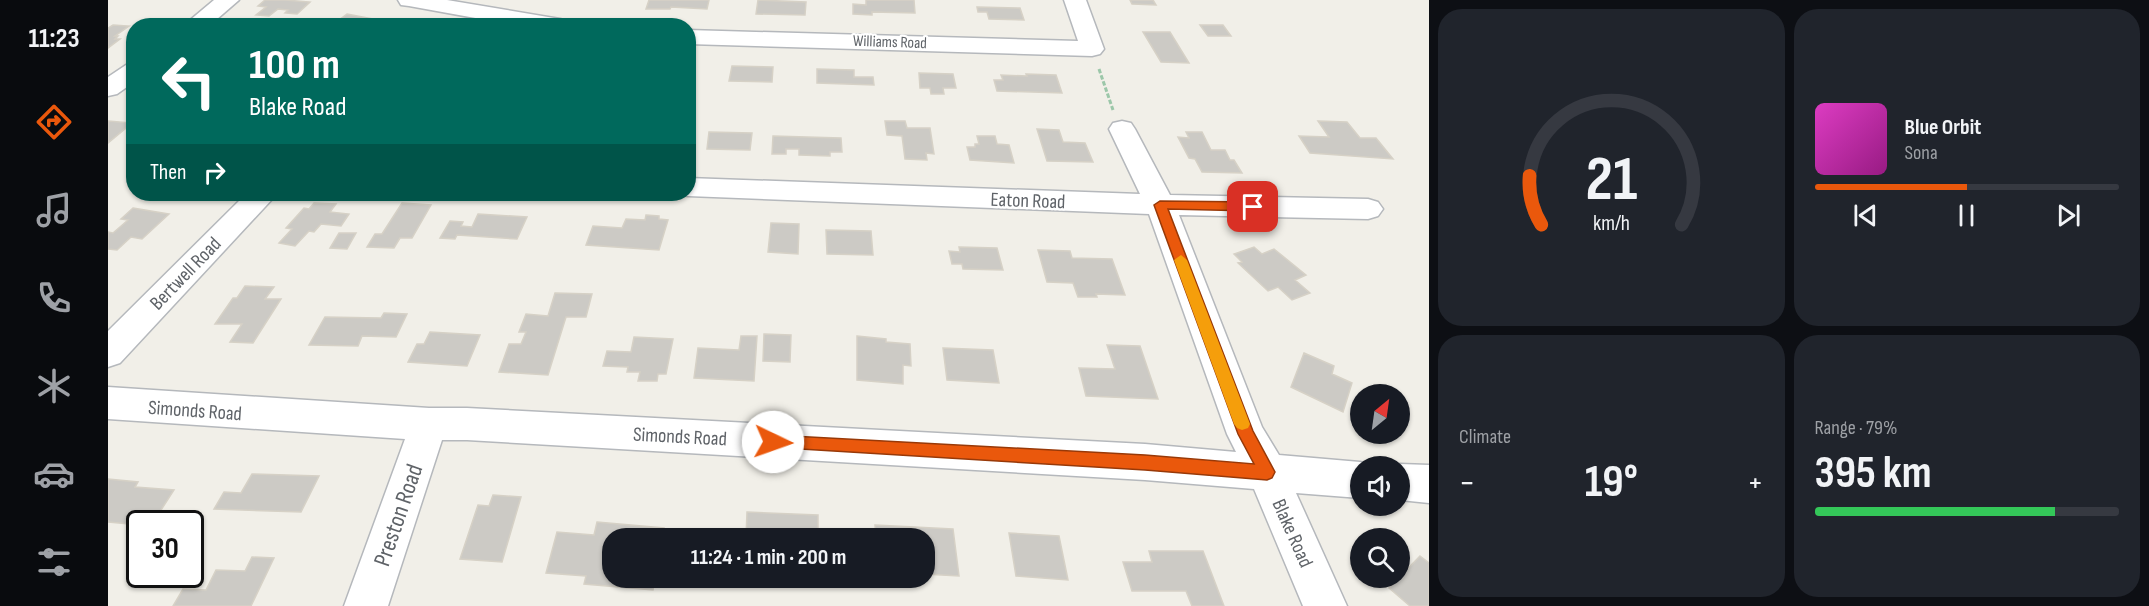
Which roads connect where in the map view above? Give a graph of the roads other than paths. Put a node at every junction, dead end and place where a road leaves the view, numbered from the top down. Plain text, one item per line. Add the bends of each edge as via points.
1 (228, 0) edge
2 (409, 0) edge
3 (1075, 0) edge
4 (447, 7) junction
5 (204, 18) edge
6 (437, 18) edge
7 (512, 18) edge
8 (696, 37) edge
9 (126, 76) edge
10 (108, 89) edge
11 (1122, 129) road end
12 (696, 187) edge
13 (256, 201) edge
14 (1160, 205) junction
15 (1368, 209) dead end
16 (108, 353) edge
17 (108, 404) edge
18 (429, 424) junction
19 (1267, 472) junction
20 (1350, 479) edge
21 (1410, 483) edge
22 (1429, 484) edge
23 (366, 606) edge
24 (1325, 606) edge

1 - 5 street
2 - 4 street
3 - 8 street, Williams Road via 1092,49
4 - 6 street
4 - 7 street
9 - 10 street
11 - 14 street, Blake Road
12 - 14 street, Eaton Road
13 - 16 street, Bertwell Road
14 - 15 street, Eaton Road
14 - 19 street, Blake Road via 1246,434
17 - 18 street, Simonds Road
18 - 19 street, Simonds Road via 1145,462
18 - 23 street, Preston Road
19 - 20 street, Simonds Road
19 - 24 street, Blake Road
21 - 22 street

